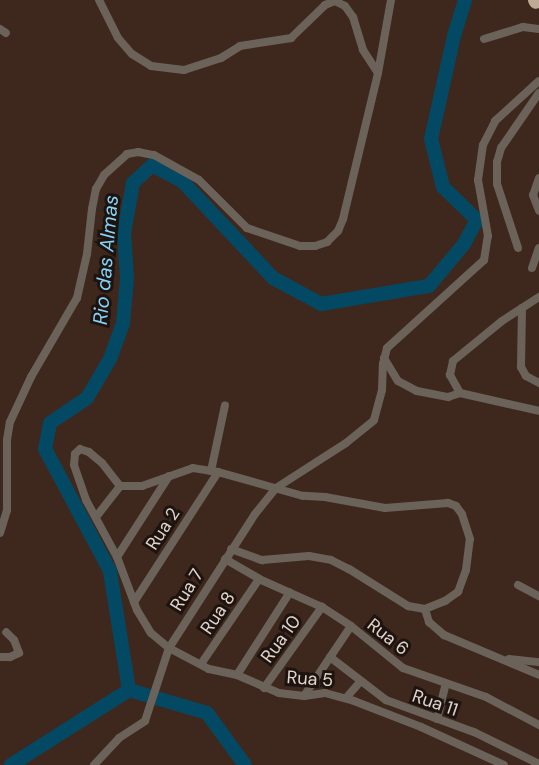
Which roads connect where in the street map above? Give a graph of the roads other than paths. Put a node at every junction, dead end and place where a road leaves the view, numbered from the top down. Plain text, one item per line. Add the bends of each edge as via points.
1 (99, 0) edge
2 (391, 0) edge
3 (539, 28) edge
4 (484, 39) dead end
5 (378, 73) junction
6 (539, 81) edge
7 (539, 93) edge
8 (539, 178) edge
9 (539, 211) edge
10 (519, 248) dead end
11 (539, 248) edge
12 (532, 268) dead end
13 (539, 297) edge
14 (522, 308) junction
15 (384, 358) junction
16 (539, 383) edge
17 (460, 393) junction
18 (225, 405) dead end
19 (539, 411) edge
20 (214, 471) junction
21 (170, 475) junction
22 (120, 486) junction
23 (276, 488) junction
24 (96, 517) junction
25 (0, 533) edge
26 (231, 549) junction
27 (117, 557) junction
28 (225, 559) junction
29 (259, 579) junction
30 (518, 585) dead end
31 (290, 592) junction
32 (539, 596) edge
33 (134, 602) junction
34 (322, 607) junction
35 (425, 609) junction
36 (351, 626) junction
37 (6, 632) dead end
38 (170, 648) junction
39 (0, 657) edge
40 (330, 657) junction
41 (501, 659) junction
42 (539, 662) edge
43 (201, 664) junction
44 (237, 675) junction
45 (539, 675) edge
46 (360, 682) junction
47 (446, 684) junction
48 (264, 688) junction
49 (304, 696) junction
50 (346, 698) junction
51 (437, 719) junction
52 (539, 725) edge
53 (538, 764) edge
54 (94, 765) edge
55 (504, 765) edge

1 - 5 street via 118,38 132,54 151,66 184,70 221,58 240,46 291,38 325,5 339,2 353,17 363,50
2 - 5 street
3 - 4 street via 523,27
5 - 25 street via 344,219 327,242 300,246 247,228 199,180 154,155 128,154 104,175 96,189 77,298 10,422 7,510
6 - 15 street via 495,121 483,145 478,180 488,236 484,260 393,341
7 - 10 street via 501,148 497,162 501,196
8 - 9 street via 533,195
11 - 12 street
13 - 14 street
14 - 16 street via 521,367 526,376
14 - 17 street via 453,361 450,375
15 - 17 street via 398,381 407,387 440,396
15 - 23 street via 382,390 374,420
17 - 19 street
18 - 20 street, Rua 2
20 - 21 street via 193,468
20 - 23 street
20 - 33 street, Rua 2
21 - 22 street via 142,486
21 - 27 street
22 - 24 street
22 - 24 street via 102,463 86,450 78,450 74,465
23 - 26 street, Rua 7
23 - 35 street via 385,508 441,502 456,506 470,539 468,559 458,592
24 - 27 street
26 - 28 street, Rua 7
26 - 35 street via 262,560 309,556 331,560 408,606
27 - 33 street
28 - 29 street, Rua 6
28 - 38 street, Rua 7
29 - 31 street, Rua 6
29 - 43 street, Rua 8
30 - 32 street
31 - 34 street, Rua 6
31 - 44 street
33 - 38 street, Rua 5 via 152,633
34 - 36 street, Rua 6
34 - 48 street, Rua 10
35 - 41 street via 429,622 439,632
36 - 40 street
36 - 47 street, Rua 6 via 403,668
37 - 39 street via 19,653
38 - 43 street, Rua 5
38 - 54 street, Rua 7 via 145,721 119,738
40 - 46 street, Rua 11
40 - 49 street
41 - 42 street
41 - 45 street
43 - 44 street, Rua 5
44 - 48 street, Rua 5
46 - 50 street
46 - 51 street, Rua 11 via 396,705
47 - 51 street
47 - 52 street, Rua 6 via 486,697
48 - 49 street, Rua 5
49 - 50 street, Rua 5 via 325,693
50 - 55 street, Rua 5
51 - 53 street, Rua 11 via 487,737

